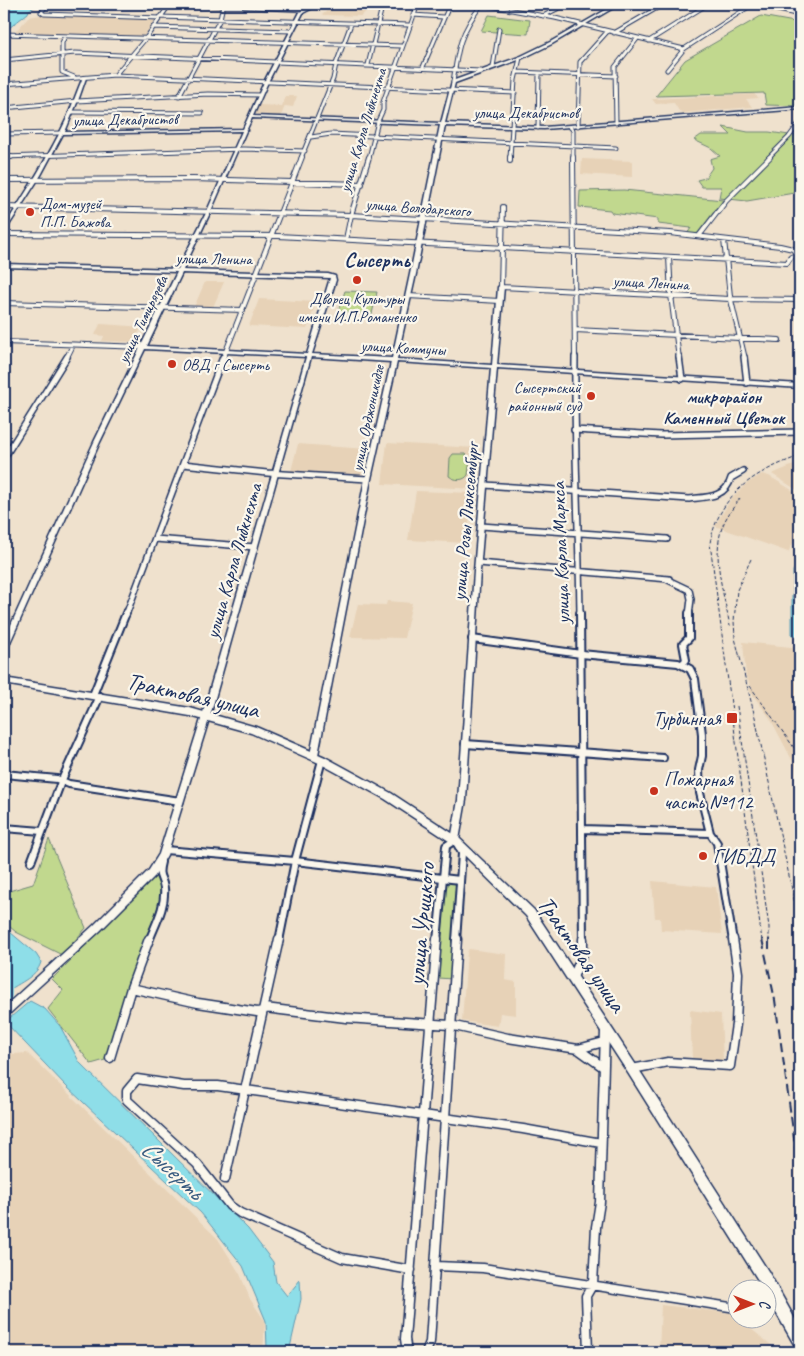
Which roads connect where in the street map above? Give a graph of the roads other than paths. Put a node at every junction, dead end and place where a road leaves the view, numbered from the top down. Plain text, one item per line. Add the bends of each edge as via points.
1 (48, 4) edge
2 (170, 4) edge
3 (197, 4) edge
4 (304, 4) edge
5 (318, 4) edge
6 (386, 4) edge
7 (418, 4) edge
8 (450, 4) edge
9 (481, 4) edge
10 (551, 4) edge
11 (567, 4) edge
12 (618, 4) edge
13 (664, 4) edge
14 (708, 4) edge
15 (752, 4) edge
16 (224, 5) edge
17 (263, 5) edge
18 (562, 6) junction
19 (304, 10) junction
20 (413, 15) junction
21 (800, 15) edge
22 (543, 16) junction
23 (443, 17) junction
24 (160, 18) junction
25 (220, 19) junction
26 (297, 22) junction
27 (351, 24) junction
28 (379, 24) junction
29 (409, 25) junction
30 (582, 25) junction
31 (153, 27) junction
32 (214, 29) junction
33 (499, 30) dead end
34 (292, 31) junction
35 (607, 32) junction
36 (614, 33) junction
37 (4, 34) edge
38 (65, 36) junction
39 (146, 38) junction
40 (637, 39) junction
41 (208, 40) junction
42 (649, 41) junction
43 (287, 42) junction
44 (344, 45) junction
45 (373, 46) junction
46 (402, 46) junction
47 (684, 49) junction
48 (61, 54) junction
49 (132, 56) junction
50 (520, 58) junction
51 (199, 59) junction
52 (4, 60) edge
53 (277, 62) junction
54 (336, 64) junction
55 (368, 65) junction
56 (396, 66) junction
57 (423, 67) junction
58 (493, 67) junction
59 (454, 69) junction
60 (667, 70) dead end
61 (481, 71) junction
62 (517, 72) junction
63 (539, 73) junction
64 (580, 74) junction
65 (115, 75) junction
66 (74, 76) junction
67 (616, 76) junction
68 (84, 78) junction
69 (188, 79) junction
70 (266, 82) junction
71 (453, 82) junction
72 (4, 84) edge
73 (331, 85) junction
74 (389, 88) junction
75 (451, 89) junction
76 (515, 93) junction
77 (260, 95) junction
78 (179, 96) junction
79 (77, 101) junction
80 (4, 108) edge
81 (800, 108) edge
82 (71, 112) junction
83 (202, 113) dead end
84 (251, 117) junction
85 (316, 119) junction
86 (378, 121) junction
87 (800, 122) edge
88 (443, 123) junction
89 (616, 123) junction
90 (578, 126) junction
91 (570, 127) junction
92 (513, 128) junction
93 (538, 128) junction
94 (246, 130) junction
95 (62, 133) junction
96 (4, 134) edge
97 (374, 136) junction
98 (311, 137) junction
99 (440, 139) junction
100 (512, 144) junction
101 (572, 146) junction
102 (616, 148) dead end
103 (237, 149) junction
104 (305, 151) junction
105 (49, 155) junction
106 (4, 157) edge
107 (510, 161) dead end
108 (4, 180) edge
109 (36, 180) junction
110 (223, 180) junction
111 (293, 181) junction
112 (362, 184) junction
113 (4, 207) edge
114 (19, 207) junction
115 (503, 207) dead end
116 (209, 211) junction
117 (279, 214) junction
118 (351, 215) junction
119 (424, 220) junction
120 (501, 224) junction
121 (574, 227) junction
122 (4, 230) edge
123 (4, 234) edge
124 (198, 235) junction
125 (699, 236) junction
126 (269, 237) junction
127 (346, 239) junction
128 (724, 240) junction
129 (419, 243) junction
130 (501, 247) junction
131 (574, 252) junction
132 (669, 257) junction
133 (726, 260) junction
134 (4, 265) edge
135 (180, 270) junction
136 (257, 272) junction
137 (332, 277) joint
138 (501, 287) junction
139 (575, 290) junction
140 (671, 295) junction
141 (408, 296) junction
142 (730, 298) junction
143 (800, 300) edge
144 (500, 301) junction
145 (4, 303) edge
146 (162, 307) junction
147 (243, 310) junction
148 (575, 330) junction
149 (677, 336) junction
150 (741, 339) junction
151 (779, 340) dead end
152 (4, 342) edge
153 (73, 344) junction
154 (143, 347) junction
155 (226, 352) junction
156 (309, 356) junction
157 (393, 360) junction
158 (495, 366) junction
159 (575, 372) junction
160 (682, 379) junction
161 (747, 383) junction
162 (800, 386) edge
163 (574, 430) junction
164 (800, 432) edge
165 (4, 458) edge
166 (183, 464) junction
167 (743, 471) dead end
168 (277, 473) junction
169 (368, 479) junction
170 (484, 485) junction
171 (576, 492) junction
172 (481, 526) junction
173 (579, 532) junction
174 (155, 539) junction
175 (667, 539) dead end
176 (255, 547) junction
177 (478, 563) junction
178 (579, 571) junction
179 (472, 639) junction
180 (4, 647) edge
181 (581, 654) junction
182 (682, 664) junction
183 (4, 681) edge
184 (96, 696) junction
185 (206, 716) junction
186 (465, 744) junction
187 (582, 752) junction
188 (318, 758) junction
189 (663, 758) dead end
190 (4, 774) edge
191 (61, 782) junction
192 (180, 801) junction
193 (4, 828) edge
194 (583, 829) junction
195 (42, 831) junction
196 (710, 833) junction
197 (455, 840) junction
198 (164, 852) junction
199 (295, 861) junction
200 (31, 862) dead end
201 (442, 878) junction
202 (460, 880) junction
203 (573, 977) junction
204 (131, 988) junction
205 (264, 1009) junction
206 (4, 1013) edge
207 (431, 1023) junction
208 (450, 1025) junction
209 (605, 1026) junction
210 (604, 1042) junction
211 (578, 1049) junction
212 (110, 1058) dead end
213 (603, 1067) junction
214 (632, 1069) junction
215 (245, 1090) junction
216 (423, 1116) junction
217 (445, 1118) junction
218 (601, 1143) junction
219 (224, 1179) dead end
220 (436, 1266) junction
221 (411, 1270) junction
222 (593, 1284) junction
223 (726, 1306) edge
224 (780, 1307) junction
225 (776, 1309) edge
226 (800, 1341) edge
227 (407, 1352) edge
228 (426, 1352) edge
229 (588, 1352) edge

1 - 24 street via 41,12 44,14
2 - 24 street
3 - 16 street
4 - 19 street
5 - 19 street
6 - 28 street
7 - 20 street, улица Карла Либкнехта
8 - 23 street
9 - 22 street
9 - 59 street, улица Орджоникидзе via 467,24 458,46
10 - 18 street
11 - 18 street
12 - 30 street
13 - 36 street
14 - 42 street
15 - 21 street
15 - 47 street
16 - 17 street
16 - 25 street
17 - 19 street
18 - 22 street
19 - 26 street, улица Тимирязева
20 - 23 street
20 - 29 street, улица Карла Либкнехта
22 - 30 street
23 - 57 street
24 - 25 street
24 - 31 street
25 - 26 street
25 - 32 street
26 - 27 street
26 - 34 street, улица Тимирязева
27 - 28 street
27 - 44 street
28 - 29 street
28 - 45 street
29 - 46 street, улица Карла Либкнехта via 410,30
30 - 35 street
30 - 50 street
31 - 32 street
31 - 39 street
32 - 34 street
32 - 41 street
33 - 58 street
34 - 43 street, улица Тимирязева
35 - 36 street
35 - 64 street via 582,58
36 - 40 street
37 - 38 street
38 - 39 street
38 - 48 street
39 - 41 street
39 - 49 street
40 - 42 street
40 - 67 street via 615,67
41 - 43 street
41 - 51 street
42 - 47 street
43 - 44 street
43 - 53 street, улица Тимирязева
44 - 45 street
44 - 54 street
45 - 46 street
45 - 55 street
46 - 56 street, улица Карла Либкнехта
47 - 60 street
48 - 49 street
48 - 52 street
48 - 66 street via 62,72
49 - 51 street
49 - 65 street
50 - 58 street
50 - 62 street
51 - 53 street
51 - 69 street
53 - 54 street
53 - 70 street, улица Тимирязева
54 - 55 street
54 - 73 street
55 - 56 street
56 - 57 street
56 - 74 street, улица Карла Либкнехта
57 - 59 street
58 - 61 street
59 - 61 street
59 - 71 street, улица Орджоникидзе
61 - 71 street
62 - 63 street
62 - 76 street
63 - 64 street
63 - 93 street
64 - 67 street
64 - 90 street
65 - 68 street
65 - 69 street
66 - 68 street
66 - 72 street
67 - 89 street
68 - 79 street
69 - 70 street
69 - 78 street
70 - 73 street
70 - 77 street, улица Тимирязева
71 - 75 street, улица Орджоникидзе
73 - 74 street
73 - 85 street
74 - 75 street
74 - 86 street, улица Карла Либкнехта
75 - 76 street
75 - 88 street, улица Орджоникидзе
76 - 92 street
77 - 78 street
77 - 84 street, улица Тимирязева
78 - 79 street
79 - 80 street
79 - 82 street
81 - 89 street, улица Декабристов
82 - 83 street
82 - 95 street
84 - 85 street, улица Декабристов
84 - 94 street, улица Тимирязева
85 - 86 street, улица Декабристов
85 - 98 street
86 - 88 street, улица Декабристов
86 - 97 street, улица Карла Либкнехта
87 - 125 street via 726,201
88 - 92 street, улица Декабристов
88 - 99 street, улица Орджоникидзе
89 - 90 street, улица Декабристов
90 - 91 street, улица Декабристов
91 - 93 street, улица Декабристов
91 - 101 street, улица Карла Маркса
92 - 93 street, улица Декабристов
92 - 100 street
94 - 95 street, улица Декабристов
94 - 103 street, улица Тимирязева
95 - 96 street, улица Декабристов
95 - 105 street
97 - 98 street via 324,134
97 - 99 street
97 - 112 street, улица Карла Либкнехта
98 - 104 street
99 - 100 street
99 - 119 street, улица Орджоникидзе
100 - 101 street
100 - 107 street
101 - 102 street
101 - 121 street, улица Карла Маркса
103 - 104 street
103 - 105 street
103 - 110 street, улица Тимирязева
104 - 111 street
105 - 106 street
105 - 109 street
108 - 109 street
109 - 110 street
109 - 114 street
110 - 111 street
110 - 116 street, улица Тимирязева
111 - 112 street
111 - 117 street
112 - 118 street, улица Карла Либкнехта
113 - 114 street, улица Володарского
114 - 116 street, улица Володарского
114 - 122 street
115 - 120 street, улица Розы Люксембург
116 - 117 street, улица Володарского
116 - 124 street, улица Тимирязева
117 - 118 street, улица Володарского
117 - 126 street
118 - 119 street, улица Володарского
118 - 127 street, улица Карла Либкнехта
119 - 120 street, улица Володарского
119 - 129 street, улица Орджоникидзе
120 - 121 street, улица Володарского
120 - 130 street, улица Розы Люксембург
121 - 125 street, улица Володарского
121 - 131 street, улица Карла Маркса
123 - 124 street
124 - 126 street
124 - 135 street, улица Тимирязева
125 - 128 street, улица Володарского
126 - 127 street
126 - 136 street
127 - 129 street
128 - 133 street
128 - 133 street, улица Володарского via 780,246 793,250 796,255 787,263
129 - 130 street
129 - 141 street, улица Орджоникидзе
130 - 131 street
130 - 138 street, улица Розы Люксембург
131 - 132 street
131 - 139 street, улица Карла Маркса
132 - 133 street
132 - 140 street
133 - 142 street
134 - 135 street, улица Ленина
135 - 136 street, улица Ленина
135 - 146 street, улица Тимирязева
136 - 137 street, улица Ленина
136 - 147 street
137 - 156 street, улица Карла Либкнехта
138 - 139 street, улица Ленина
138 - 144 street, улица Розы Люксембург
139 - 140 street, улица Ленина
139 - 148 street, улица Карла Маркса
140 - 142 street, улица Ленина
140 - 149 street
141 - 144 street
141 - 157 street, улица Орджоникидзе
142 - 143 street, улица Ленина
142 - 150 street
144 - 158 street, улица Розы Люксембург
145 - 146 street
146 - 147 street
146 - 154 street, улица Тимирязева
147 - 155 street
148 - 149 street
148 - 159 street, улица Карла Маркса
149 - 150 street
149 - 160 street
150 - 151 street
150 - 161 street
152 - 153 street, улица Коммуны
153 - 154 street, улица Коммуны
153 - 165 street
154 - 155 street, улица Коммуны
154 - 180 street, улица Тимирязева
155 - 156 street, улица Коммуны
155 - 166 street
156 - 157 street, улица Коммуны
156 - 168 street, улица Карла Либкнехта
157 - 158 street, улица Коммуны
157 - 169 street, улица Орджоникидзе
158 - 159 street, улица Коммуны
158 - 170 street, улица Розы Люксембург
159 - 160 street, улица Коммуны
159 - 163 street, улица Карла Маркса
160 - 161 street, улица Коммуны
161 - 162 street, улица Коммуны
163 - 164 street via 662,435
163 - 171 street, улица Карла Маркса
166 - 168 street
166 - 174 street
167 - 171 street via 731,478 727,490 707,496 678,499
168 - 169 street
168 - 176 street, улица Карла Либкнехта
169 - 188 street, улица Орджоникидзе
170 - 171 street
170 - 172 street, улица Розы Люксембург
171 - 173 street, улица Карла Маркса
172 - 173 street
172 - 177 street, улица Розы Люксембург
173 - 175 street
173 - 178 street, улица Карла Маркса
174 - 176 street
174 - 184 street
176 - 185 street, улица Карла Либкнехта
177 - 178 street
177 - 179 street, улица Розы Люксембург
178 - 181 street, улица Карла Маркса
178 - 182 street via 668,579 688,590 691,594 689,638 683,644 686,660
179 - 181 street
179 - 186 street, улица Розы Люксембург
181 - 182 street
181 - 187 street, улица Карла Маркса
182 - 196 street via 690,669 695,679 702,734 700,793
183 - 184 main road, Трактовая улица
184 - 185 main road, Трактовая улица
184 - 191 street
185 - 188 main road, Трактовая улица via 253,730
185 - 192 street, улица Карла Либкнехта
186 - 187 street
186 - 197 street, улица Розы Люксембург via 462,800
187 - 189 street
187 - 194 street, улица Карла Маркса
188 - 197 main road, Трактовая улица via 388,796
188 - 199 street
190 - 191 street
191 - 192 street
191 - 195 street
192 - 198 street, улица Карла Либкнехта
193 - 195 street
194 - 196 street
194 - 203 street, улица Карла Маркса via 583,954
195 - 200 street
196 - 214 street via 717,842 738,973 730,1066 666,1062
197 - 201 street, улица Урицкого via 446,846
197 - 202 street, улица Урицкого via 462,853
197 - 203 main road, Трактовая улица via 530,913
198 - 199 street
198 - 204 street, улица Карла Либкнехта via 158,873 164,888 163,904
198 - 206 street, улица Карла Либкнехта via 152,873
199 - 201 street
199 - 205 street
201 - 202 street
201 - 207 street, улица Урицкого
202 - 208 street, улица Урицкого
203 - 209 main road, Трактовая улица
204 - 205 street via 257,1012
204 - 212 street, улица Карла Либкнехта
205 - 207 street
205 - 215 street
207 - 208 street
207 - 216 street, улица Урицкого
208 - 211 street
208 - 217 street, улица Урицкого
209 - 210 street
209 - 214 main road, Трактовая улица
210 - 211 street
210 - 213 street
211 - 213 street
213 - 218 street
214 - 224 main road, Трактовая улица
215 - 216 street
215 - 219 street
215 - 221 street via 137,1079 126,1096 196,1164 230,1206 240,1213 342,1258
216 - 217 street
216 - 221 street, улица Урицкого
217 - 218 street
217 - 220 street, улица Урицкого
218 - 222 street
220 - 222 street via 483,1268
220 - 228 street, улица Урицкого via 430,1342
221 - 227 street, улица Урицкого via 405,1339
222 - 223 street
222 - 229 street via 586,1296
224 - 225 street
224 - 226 main road, Трактовая улица

